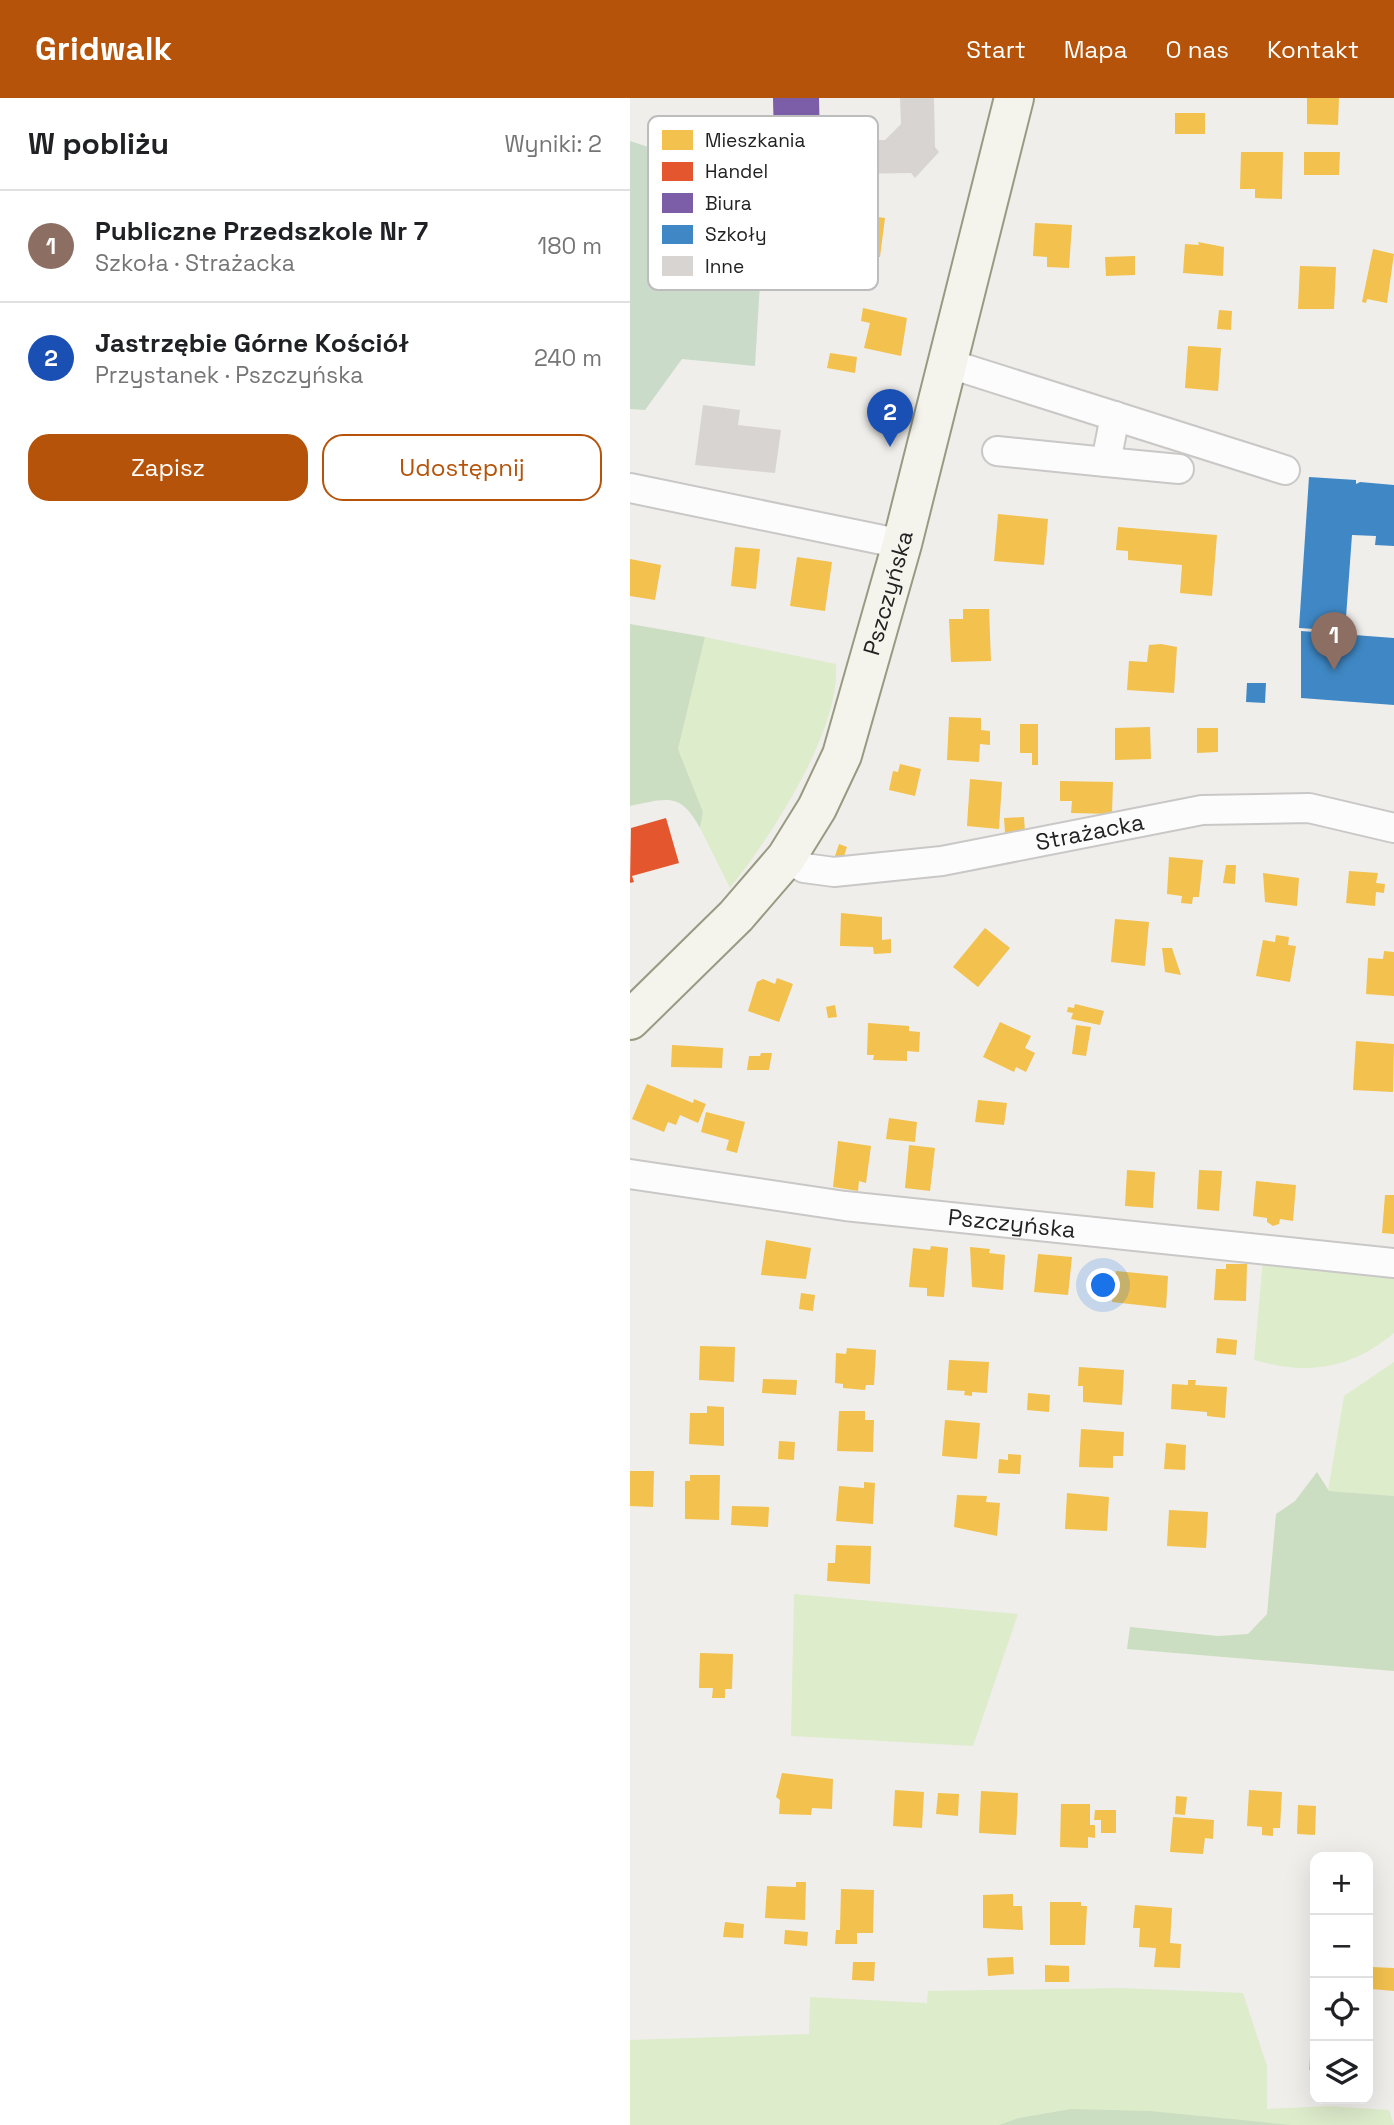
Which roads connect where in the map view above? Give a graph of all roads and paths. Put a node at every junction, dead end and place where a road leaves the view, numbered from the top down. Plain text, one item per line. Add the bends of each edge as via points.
1 (1014, 98) edge
2 (947, 363) junction
3 (1115, 416) junction
4 (998, 451) dead end
5 (1106, 462) junction
6 (1179, 469) dead end
7 (1285, 470) dead end
8 (630, 488) edge
9 (902, 544) junction
10 (1394, 828) edge
11 (795, 863) junction
12 (630, 1020) edge
13 (630, 1174) edge
14 (1394, 1263) edge

1 - 2 street, Pszczyńska
2 - 3 street
2 - 9 street, Pszczyńska
3 - 5 street
3 - 7 street
4 - 5 street
5 - 6 street
8 - 9 street
9 - 11 street, Pszczyńska via 842,755
10 - 11 street, Strażacka via 1309,808 1202,810 942,861 834,872
11 - 12 street, Pszczyńska
13 - 14 street, Pszczyńska via 845,1206

